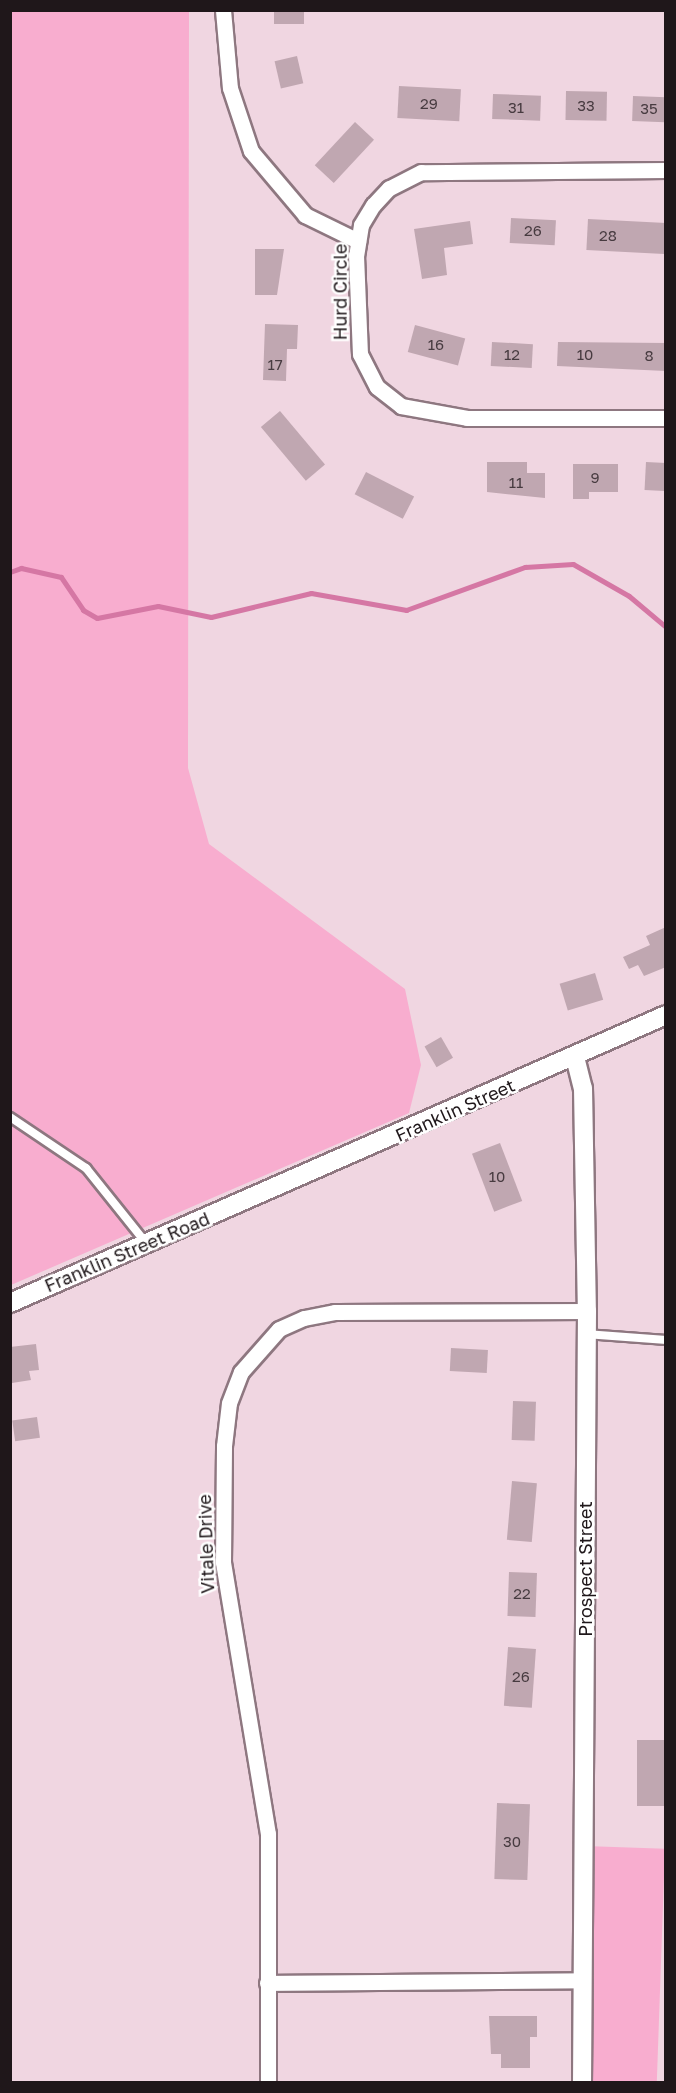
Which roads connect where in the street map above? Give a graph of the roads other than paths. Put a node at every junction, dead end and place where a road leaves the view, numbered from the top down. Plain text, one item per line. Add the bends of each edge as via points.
1 (223, 10) edge
2 (666, 170) edge
3 (358, 241) junction
4 (666, 418) edge
5 (666, 1015) edge
6 (575, 1057) junction
7 (10, 1117) edge
8 (243, 1202) joint
9 (146, 1243) junction
10 (10, 1302) edge
11 (587, 1311) junction
12 (585, 1334) junction
13 (666, 1340) edge
14 (582, 1980) junction
15 (267, 1983) junction
16 (268, 2082) edge
17 (582, 2082) edge

1 - 3 street via 230,88 251,151 305,215
2 - 3 street, Hurd Circle via 421,172 380,196
3 - 4 street, Hurd Circle via 358,343 372,378 392,400 429,414 467,418
5 - 6 street, Franklin Street
6 - 8 street, Franklin Street
6 - 11 street, Prospect Street via 583,1088
7 - 9 lane via 86,1168
8 - 9 street, Franklin Street Road
9 - 10 street, Franklin Street Road
11 - 12 street, Prospect Street
11 - 15 street, Vitale Drive via 335,1312 304,1318 279,1329 240,1372 229,1402 224,1446 223,1562 268,1834
12 - 13 lane
12 - 14 street, Prospect Street
14 - 15 street
14 - 17 street, Prospect Street
15 - 16 street, Vitale Drive

